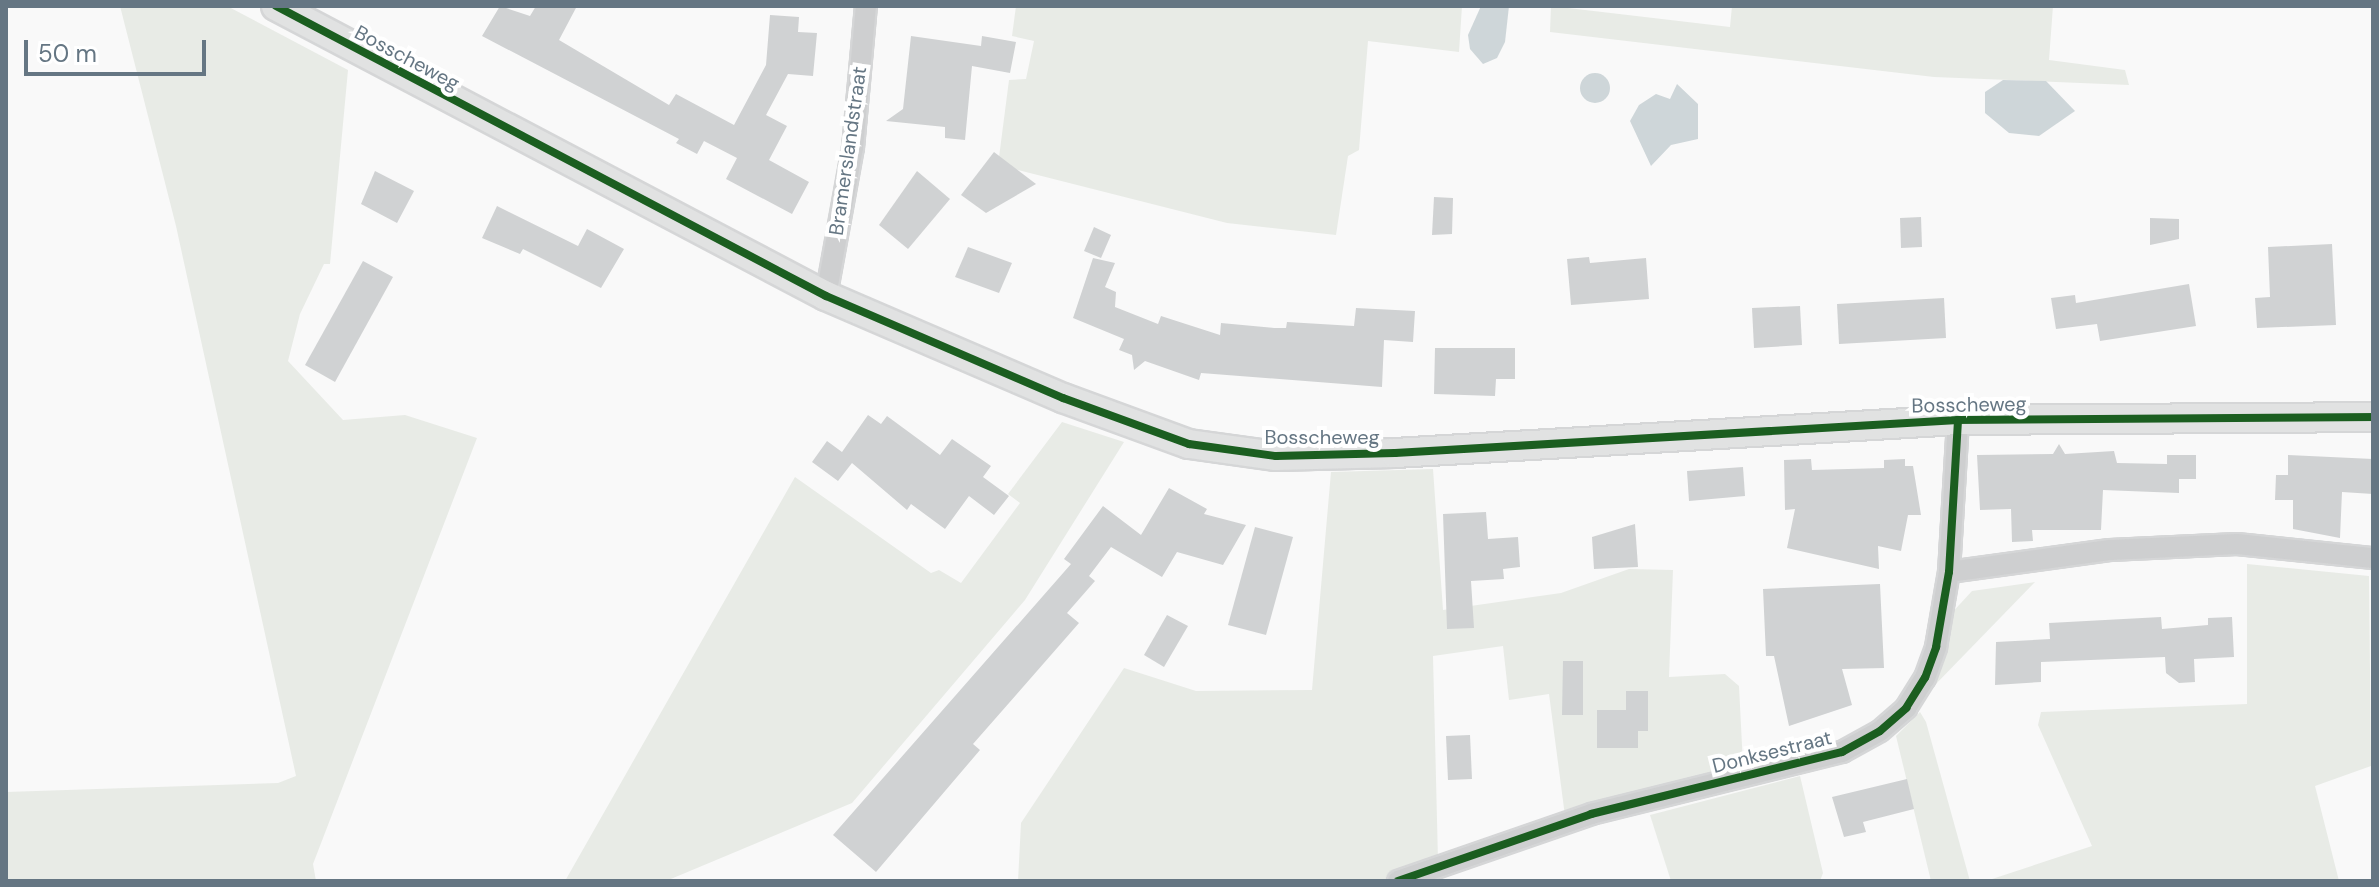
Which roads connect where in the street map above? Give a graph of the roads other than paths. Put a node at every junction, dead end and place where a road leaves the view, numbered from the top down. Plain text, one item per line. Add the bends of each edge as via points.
1 (276, 6) edge
2 (866, 6) edge
3 (826, 296) junction
4 (2373, 417) edge
5 (1958, 420) junction
6 (2373, 558) edge
7 (1949, 572) junction
8 (1398, 881) edge

1 - 3 street, Bosscheweg
2 - 3 street, Bramerslandstraat via 853,148
3 - 5 street, Bosscheweg via 1063,398 1189,444 1276,456
4 - 5 street, Bosscheweg
5 - 7 street, Donksestraat
6 - 7 street via 2237,544 2110,550
7 - 8 street, Donksestraat via 1925,678 1906,708 1855,745 1591,814

